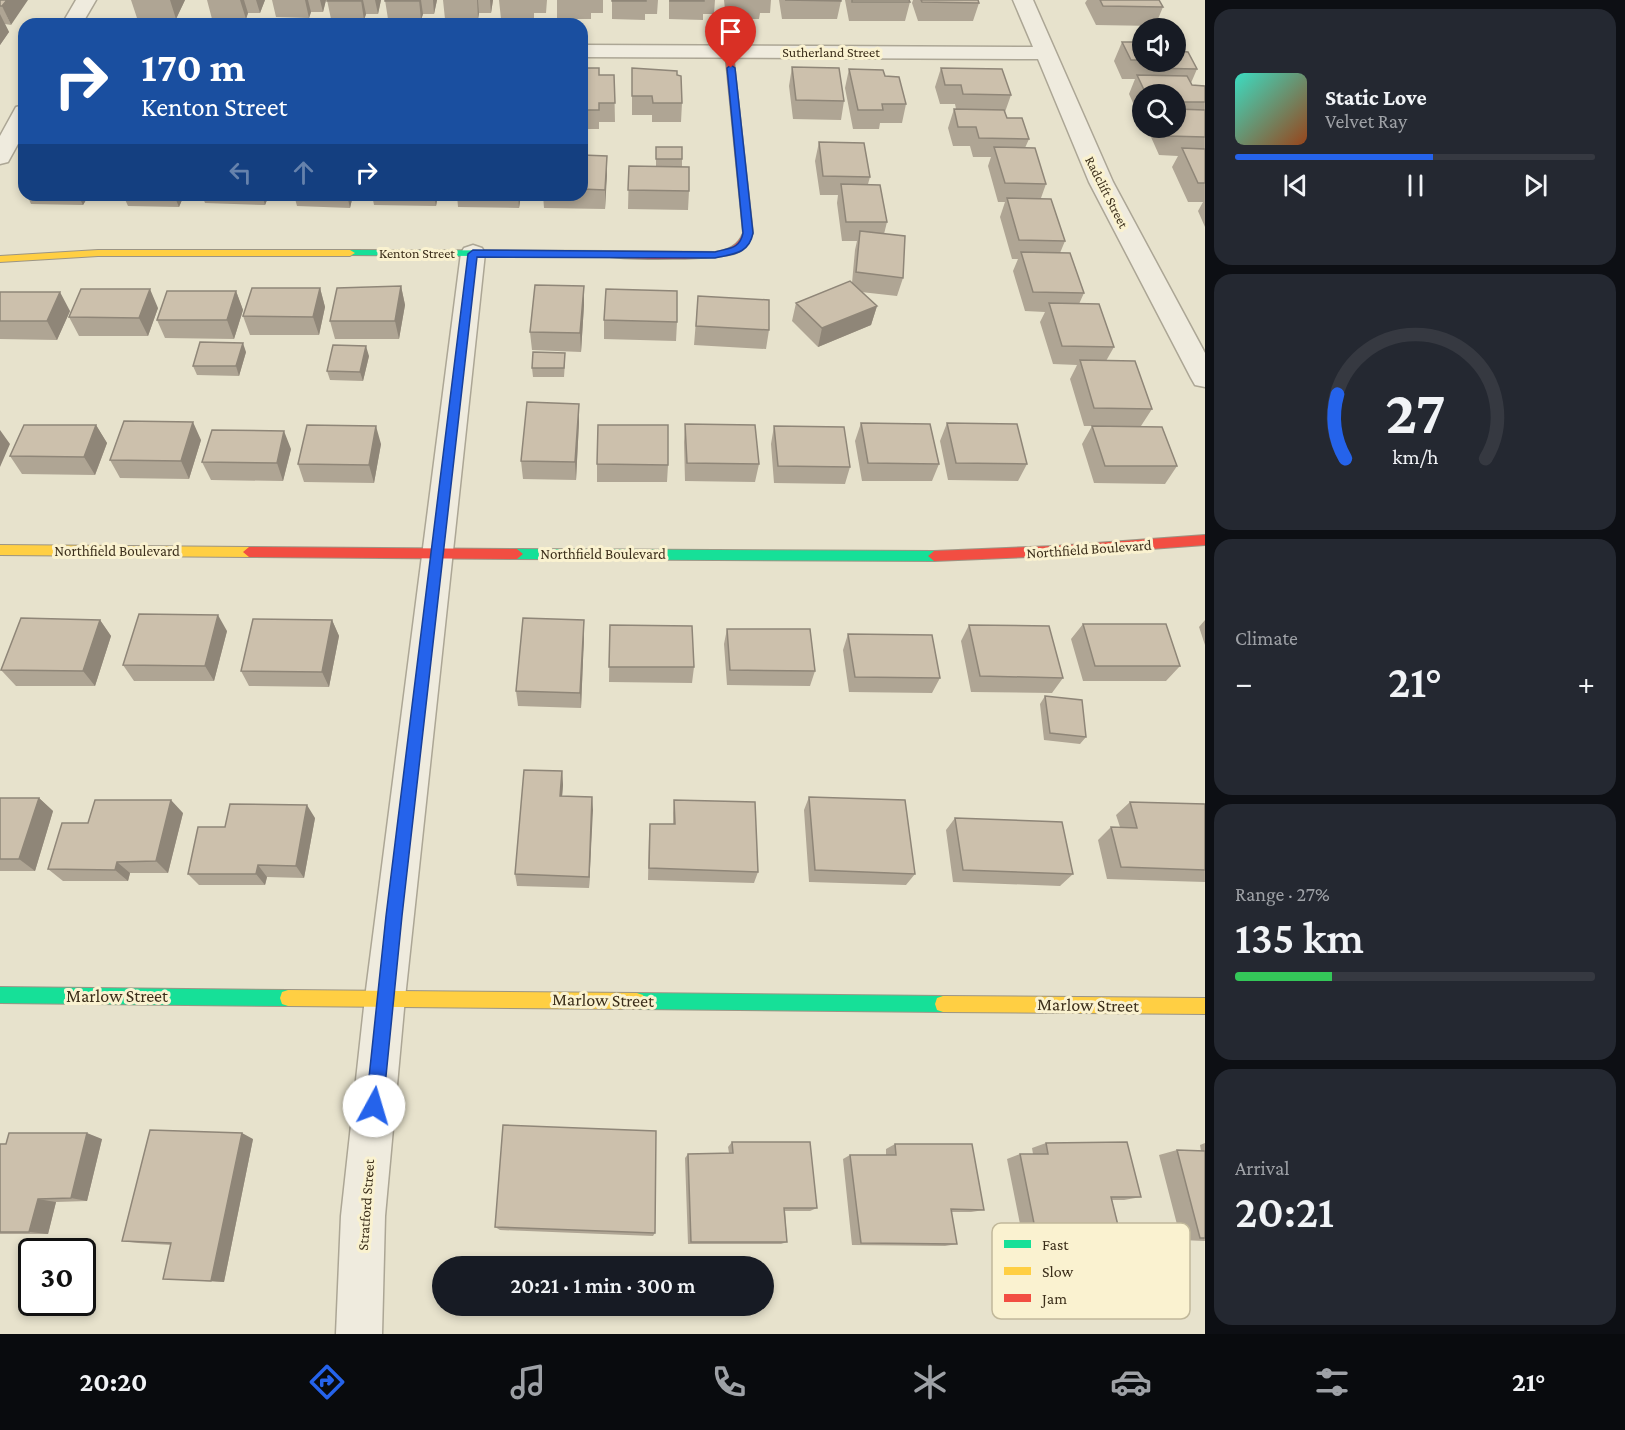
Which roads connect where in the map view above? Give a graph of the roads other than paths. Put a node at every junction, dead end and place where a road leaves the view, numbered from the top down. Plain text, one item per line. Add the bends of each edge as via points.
1 (86, 0) edge
2 (1023, 0) edge
3 (76, 18) edge
4 (588, 51) edge
5 (729, 52) junction
6 (1044, 53) junction
7 (18, 123) edge
8 (0, 157) edge
9 (473, 254) junction
10 (0, 259) edge
11 (1205, 378) edge
12 (1205, 540) edge
13 (0, 550) edge
14 (437, 553) junction
15 (0, 995) edge
16 (385, 998) junction
17 (1205, 1006) edge
18 (359, 1334) edge

1 - 3 street
2 - 6 street, Radclift Street
4 - 5 street, Sutherland Street
5 - 6 street, Sutherland Street
5 - 9 street, Kenton Street via 748,233 740,249 715,255
6 - 11 street, Radclift Street via 1101,182
7 - 8 street
9 - 10 street, Kenton Street via 146,252
9 - 14 street, Stratford Street
12 - 14 street, Northfield Boulevard via 909,557
13 - 14 street, Northfield Boulevard
14 - 16 street, Stratford Street
15 - 16 street, Marlow Street
16 - 17 street, Marlow Street
16 - 18 street, Stratford Street via 363,1216

